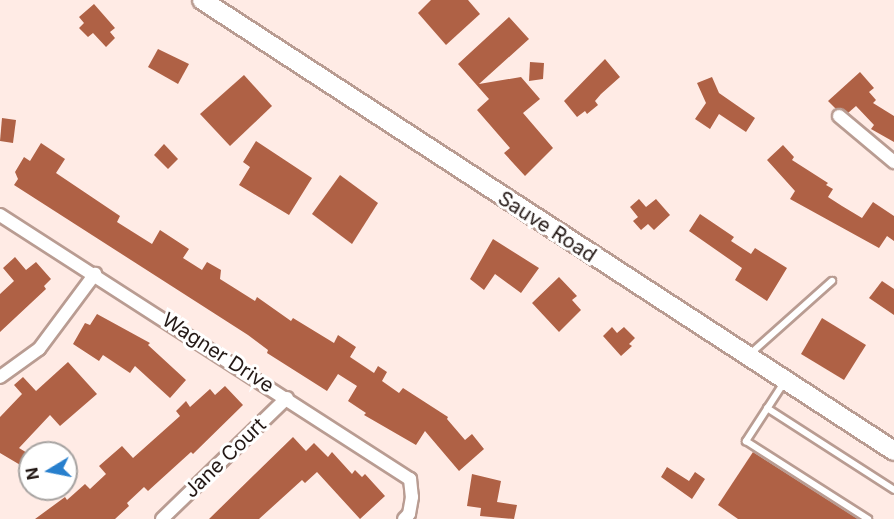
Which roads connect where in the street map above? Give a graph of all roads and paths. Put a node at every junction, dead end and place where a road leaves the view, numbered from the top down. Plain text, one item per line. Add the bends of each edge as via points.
1 (202, 0) edge
2 (839, 116) dead end
3 (894, 162) edge
4 (0, 215) edge
5 (95, 274) junction
6 (832, 281) dead end
7 (747, 356) junction
8 (0, 377) edge
9 (785, 381) junction
10 (288, 398) junction
11 (767, 408) junction
12 (894, 451) edge
13 (894, 490) edge
14 (162, 519) edge
15 (404, 519) edge
16 (868, 519) edge

1 - 7 street, Sauve Road
2 - 3 street
4 - 5 street, Wagner Drive
5 - 8 street via 39,349
5 - 10 street, Wagner Drive
6 - 7 lane
7 - 9 street, Sauve Road
9 - 11 lane
9 - 12 street, Sauve Road
10 - 14 street, Jane Court
10 - 15 street, Wagner Drive via 410,479 411,507
11 - 13 lane
11 - 16 lane via 747,441

